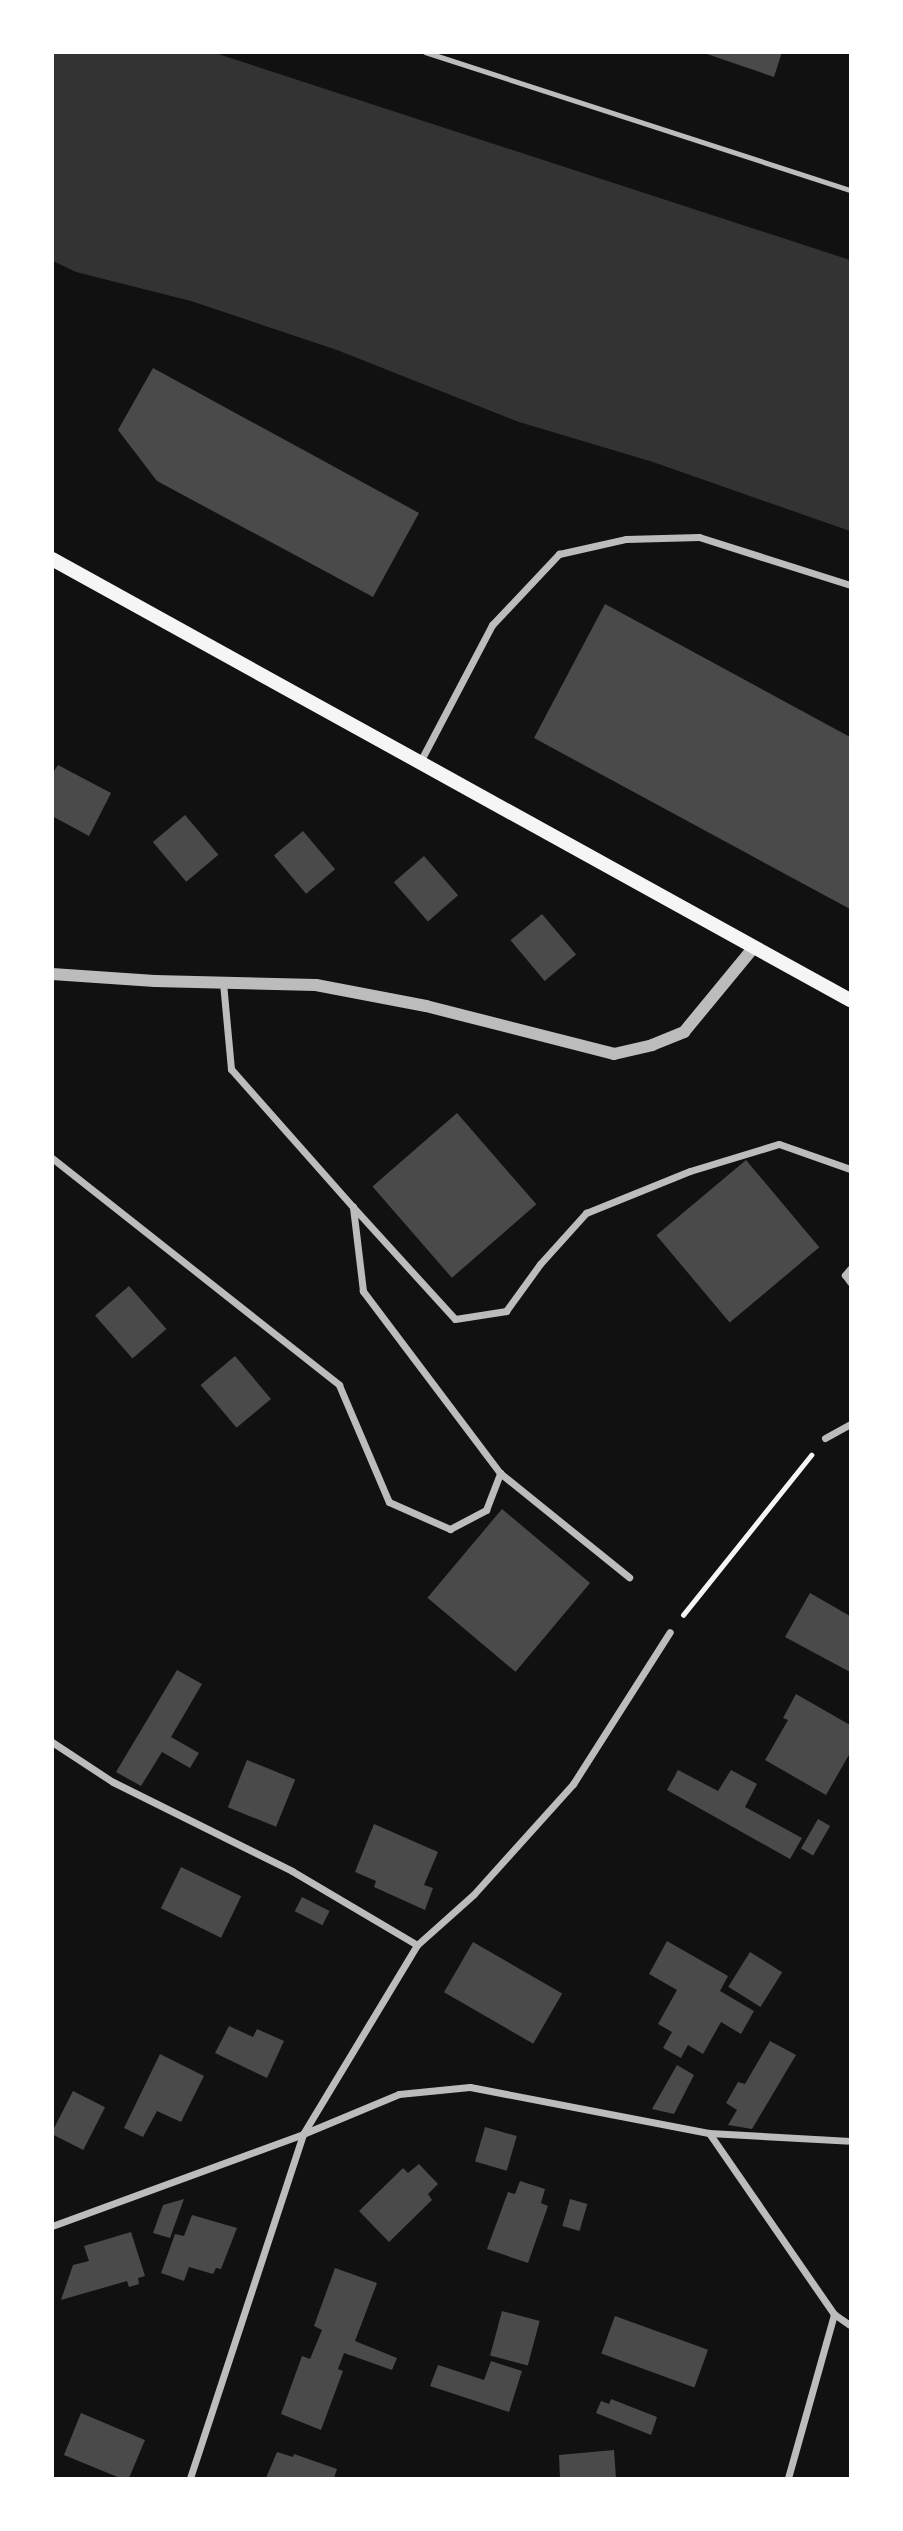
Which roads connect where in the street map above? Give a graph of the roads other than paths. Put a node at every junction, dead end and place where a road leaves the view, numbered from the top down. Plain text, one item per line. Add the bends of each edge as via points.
1 (425, 52) edge
2 (850, 190) edge
3 (52, 559) edge
4 (850, 585) edge
5 (420, 762) junction
6 (754, 947) junction
7 (52, 974) edge
8 (223, 982) junction
9 (850, 1000) edge
10 (52, 1158) edge
11 (850, 1169) edge
12 (353, 1207) junction
13 (850, 1269) edge
14 (850, 1282) edge
15 (850, 1424) edge
16 (825, 1438) road end
17 (500, 1473) junction
18 (629, 1577) dead end
19 (670, 1632) road end
20 (52, 1742) edge
21 (416, 1945) junction
22 (709, 2133) junction
23 (303, 2134) junction
24 (850, 2141) edge
25 (52, 2226) edge
26 (834, 2314) junction
27 (850, 2325) edge
28 (190, 2479) edge
29 (788, 2479) edge

1 - 2 lane
3 - 5 main road
4 - 5 street via 699,537 626,539 559,554 492,625
5 - 6 main road
6 - 8 street via 684,1032 614,1054 426,1006 316,985
6 - 9 main road
7 - 8 street
8 - 12 street via 231,1069
10 - 17 street via 339,1385 390,1502 450,1529 486,1510
11 - 12 street via 779,1144 691,1171 586,1213 506,1311 455,1319
12 - 17 street via 363,1291
13 - 14 street via 845,1275
15 - 16 street
17 - 18 street
19 - 21 street via 573,1784 474,1894
20 - 21 street via 113,1782 292,1871
21 - 23 street
22 - 23 street via 470,2087 399,2094
22 - 24 street
22 - 26 street
23 - 25 street
23 - 28 street
26 - 27 street
26 - 29 street

